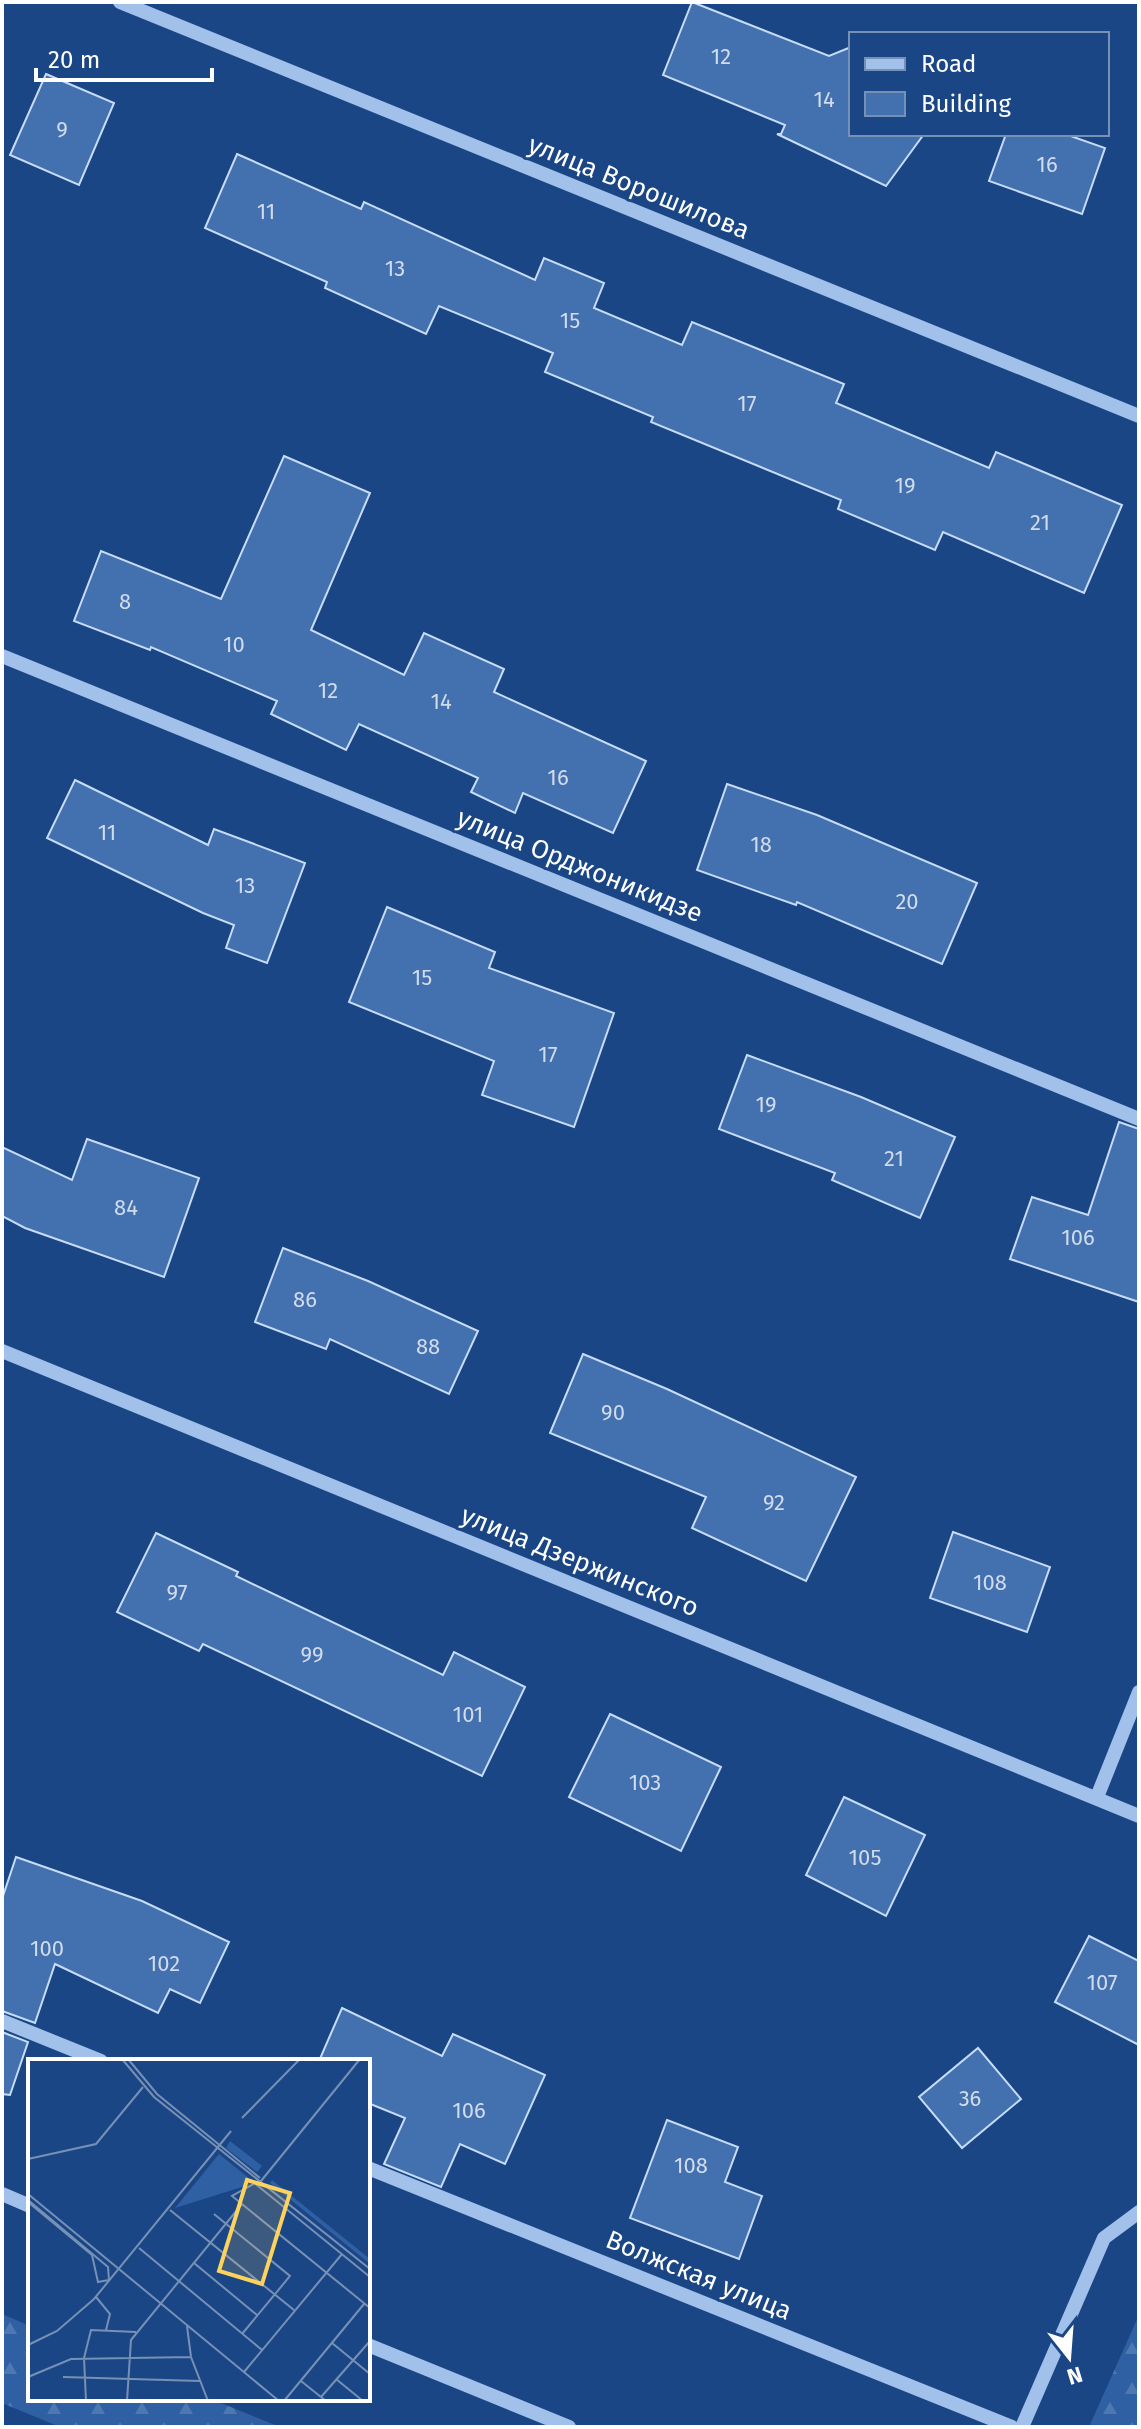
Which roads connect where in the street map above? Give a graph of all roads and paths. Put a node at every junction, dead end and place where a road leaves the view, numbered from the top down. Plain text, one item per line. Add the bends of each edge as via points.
1 (120, 2) edge
2 (1139, 416) edge
3 (2, 656) edge
4 (1139, 1119) edge
5 (2, 1351) edge
6 (1139, 1692) edge
7 (1097, 1797) junction
8 (1139, 1816) edge
9 (2, 2021) edge
10 (96, 2059) edge
11 (370, 2169) edge
12 (2, 2194) edge
13 (28, 2205) edge
14 (1139, 2212) edge
15 (370, 2346) edge
16 (569, 2427) edge
17 (1012, 2427) edge
18 (1022, 2427) edge

1 - 2 street, улица Ворошилова
3 - 4 street, улица Орджоникидзе
5 - 7 street, улица Дзержинского
6 - 7 street
7 - 8 street, улица Дзержинского
9 - 10 street
11 - 17 street, Волжская улица
12 - 13 street
14 - 18 street via 1104,2238
15 - 16 street

